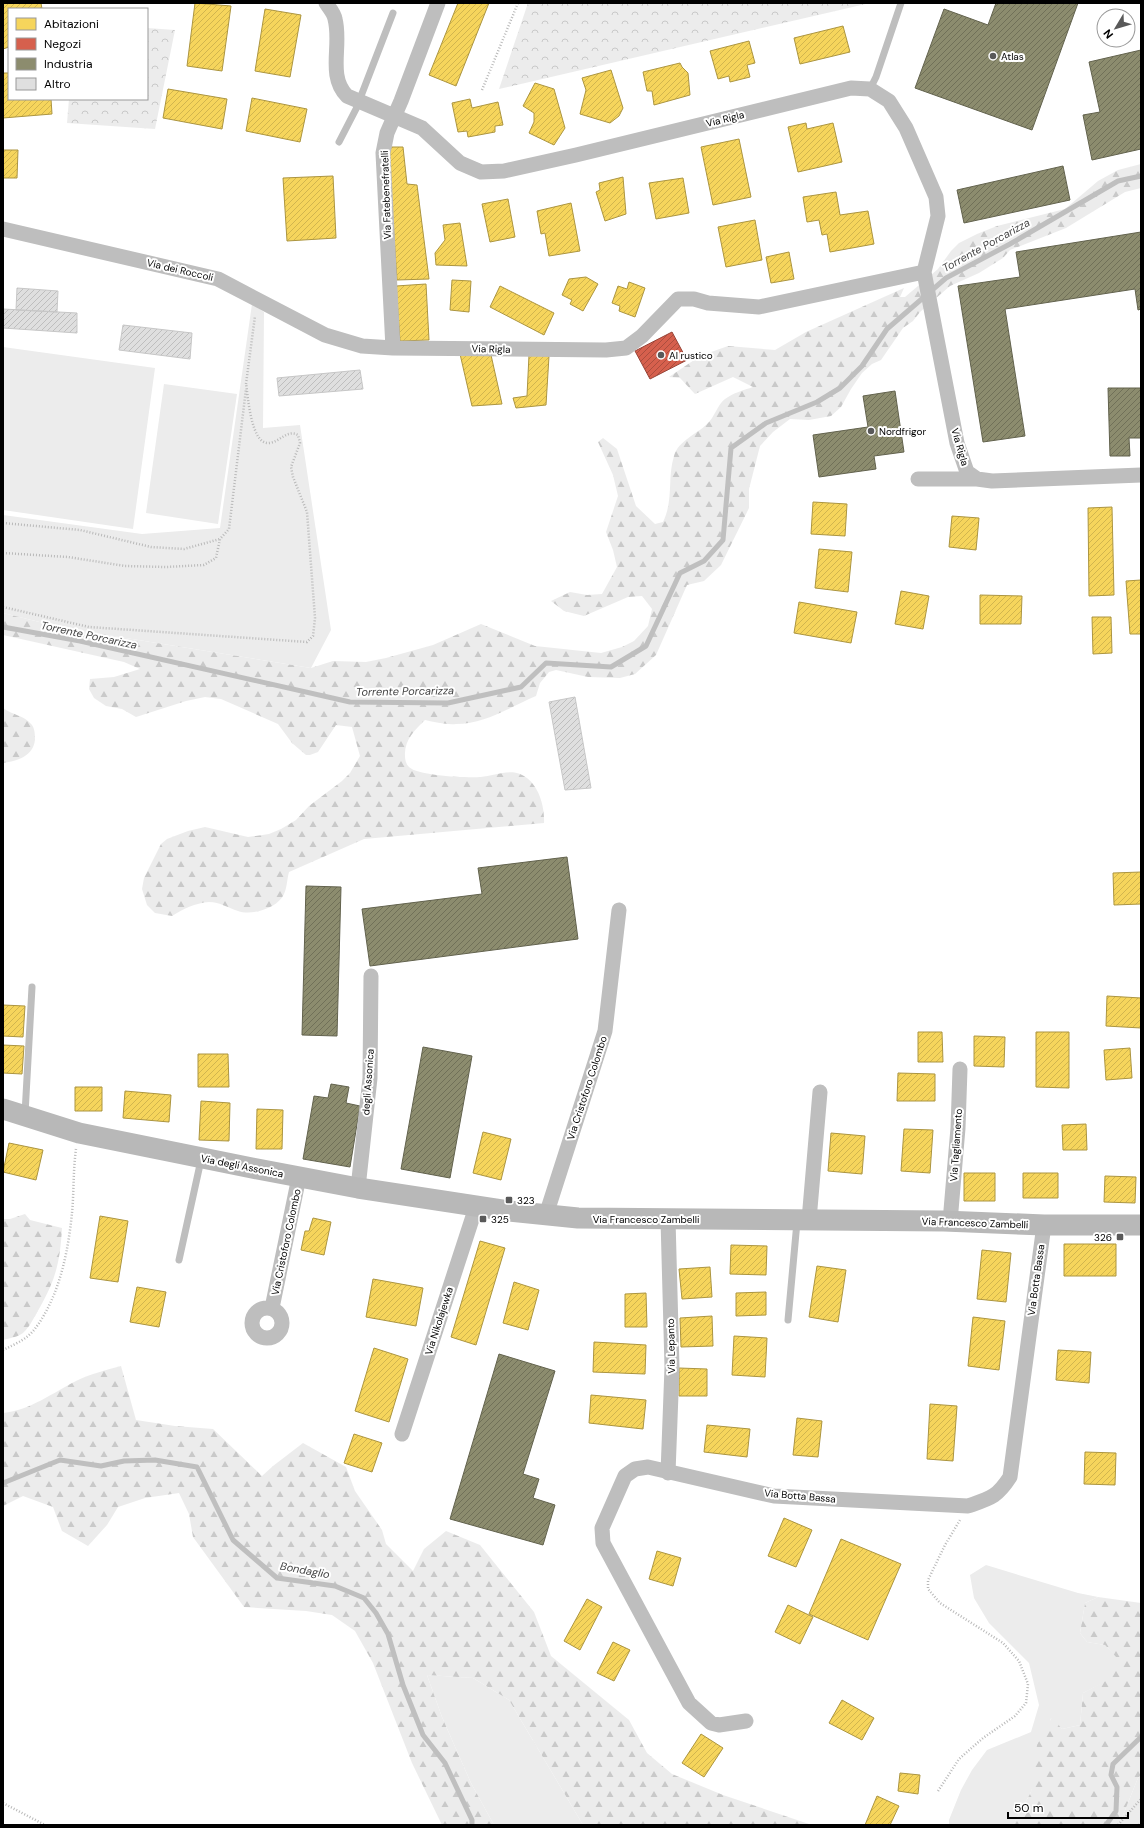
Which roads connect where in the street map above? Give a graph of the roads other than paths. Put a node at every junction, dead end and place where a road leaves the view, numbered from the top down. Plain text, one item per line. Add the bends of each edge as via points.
1 (326, 3) edge
2 (438, 3) edge
3 (901, 3) edge
4 (393, 12) dead end
5 (870, 89) junction
6 (359, 100) junction
7 (395, 116) junction
8 (339, 142) dead end
9 (3, 229) edge
10 (926, 278) junction
11 (393, 348) junction
12 (1141, 475) edge
13 (918, 479) dead end
14 (977, 479) junction
15 (619, 910) dead end
16 (371, 976) dead end
17 (32, 987) dead end
18 (960, 1069) dead end
19 (820, 1092) dead end
20 (3, 1109) edge
21 (25, 1116) junction
22 (201, 1158) junction
23 (299, 1176) junction
24 (358, 1188) junction
25 (480, 1208) junction
26 (546, 1215) junction
27 (668, 1219) junction
28 (803, 1220) junction
29 (950, 1222) junction
30 (1044, 1225) junction
31 (1141, 1225) edge
32 (179, 1260) dead end
33 (272, 1308) dead end
34 (788, 1320) dead end
35 (402, 1434) dead end
36 (668, 1473) junction
37 (746, 1721) dead end

1 - 6 street, Via Rigla via 335,17 338,32 336,79 340,90 347,96
2 - 7 street, Via Fatebenefratelli
3 - 5 lane
4 - 6 lane
5 - 7 street, Via Rigla via 851,88 576,155 481,172 460,163 422,128
5 - 10 street, Via Rigla via 889,101 906,128 936,197 938,216
6 - 7 street, Via Rigla
6 - 8 lane
7 - 11 street, Via Fatebenefratelli via 387,133 383,153
9 - 11 street, Via dei Roccoli via 218,278 325,335 362,346
10 - 11 street, Via Rigla via 759,308 678,299 642,336 626,348
10 - 14 street, Via Rigla via 957,443 967,472
12 - 14 street via 992,481
13 - 14 street
15 - 26 street, Via Cristoforo Colombo via 604,1031
16 - 24 street, degli Assonica via 370,1078
17 - 21 lane
18 - 29 street, Via Tagliamento
19 - 28 street
20 - 21 main road, Via degli Assonica
21 - 22 main road, Via degli Assonica via 79,1133
22 - 23 main road, Via degli Assonica
22 - 32 lane
23 - 24 main road, Via degli Assonica
23 - 33 street, Via Cristoforo Colombo
24 - 25 main road, Via degli Assonica
25 - 26 main road, Via Francesco Zambelli
25 - 35 street, Via Nikolajewka
26 - 27 main road, Via Francesco Zambelli
27 - 28 main road, Via Francesco Zambelli
27 - 36 street, Via Lepanto via 672,1367
28 - 29 main road, Via Francesco Zambelli
28 - 34 lane
29 - 30 main road, Via Francesco Zambelli
30 - 31 main road, Via Francesco Zambelli
30 - 36 street, Via Botta Bassa via 1010,1477 1000,1492 968,1506 774,1496
36 - 37 street, Via Botta Bassa via 648,1467 635,1469 625,1476 602,1528 603,1543 689,1702 711,1723 719,1725

